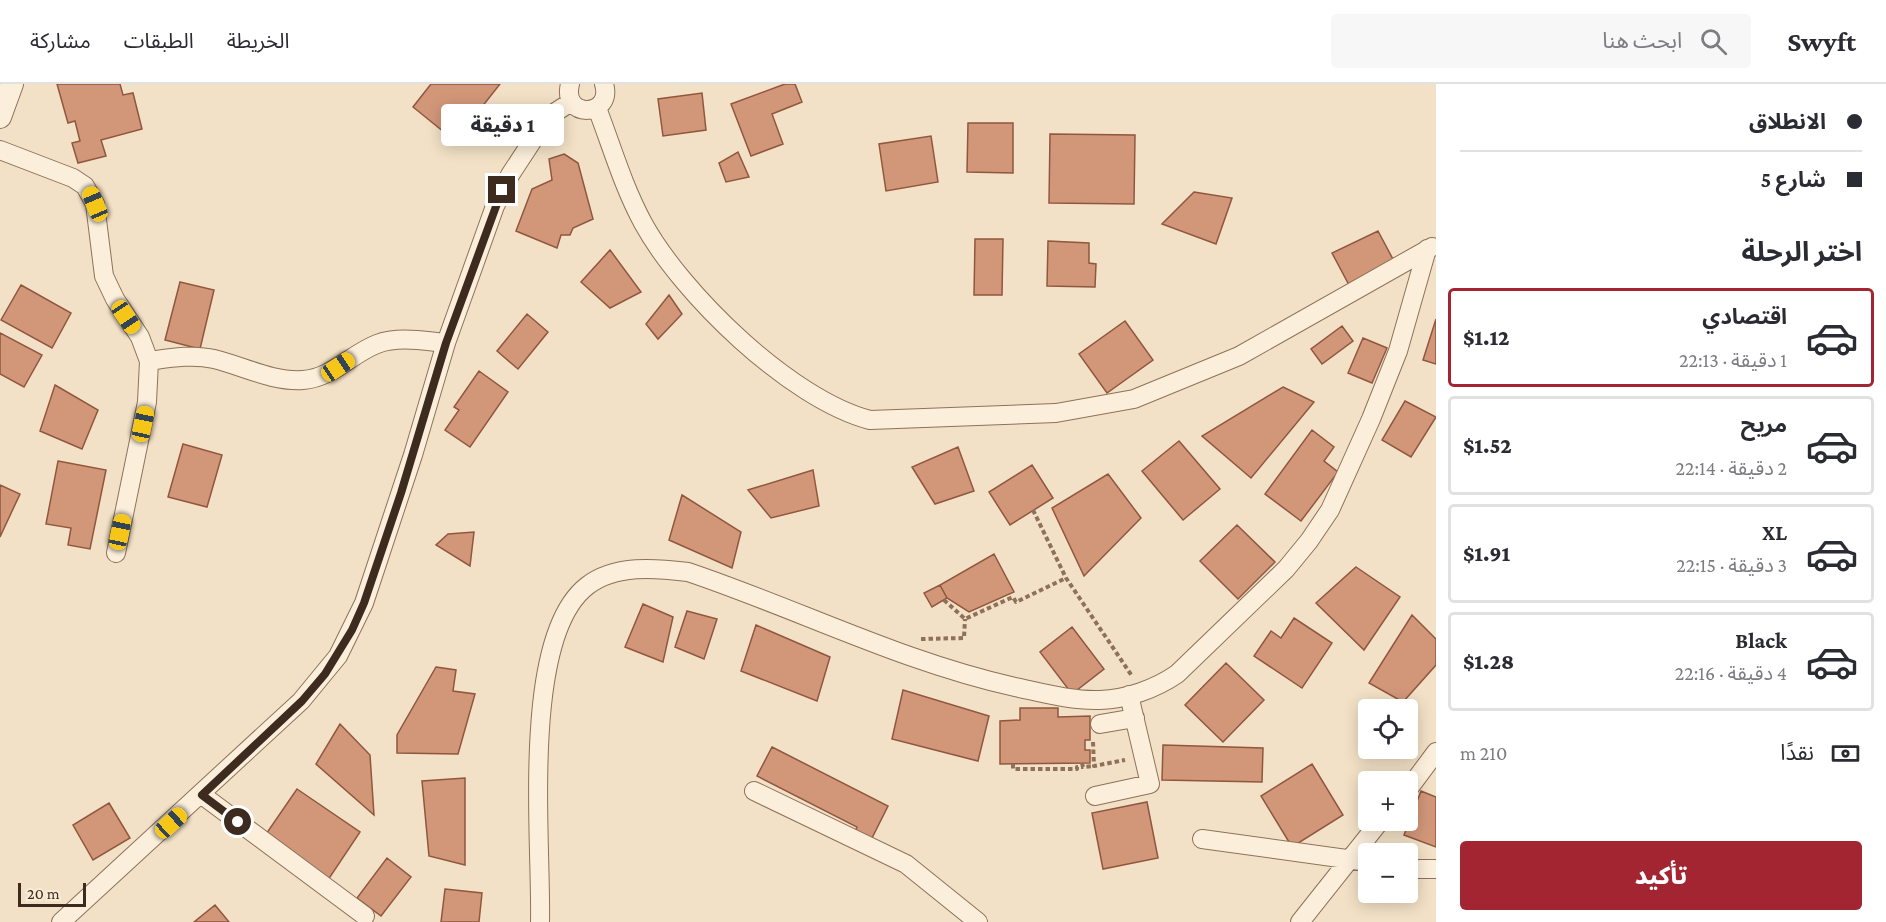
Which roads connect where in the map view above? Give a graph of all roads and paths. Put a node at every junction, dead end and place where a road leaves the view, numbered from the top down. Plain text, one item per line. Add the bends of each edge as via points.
1 (12, 84) edge
2 (609, 86) edge
3 (570, 93) edge
4 (597, 108) junction
5 (0, 117) edge
6 (0, 150) edge
7 (1431, 247) edge
8 (446, 343) junction
9 (149, 361) junction
10 (1033, 510) dead end
11 (116, 553) dead end
12 (1066, 578) junction
13 (944, 600) dead end
14 (965, 619) junction
15 (920, 660) junction
16 (1136, 693) junction
17 (1135, 718) junction
18 (1097, 730) joint
19 (1126, 750) dead end
20 (1436, 752) edge
21 (1013, 764) dead end
22 (1094, 766) junction
23 (1418, 776) edge
24 (754, 791) dead end
25 (202, 795) junction
26 (1095, 796) dead end
27 (1372, 831) edge
28 (1202, 839) dead end
29 (1349, 858) junction
30 (1358, 860) edge
31 (1418, 869) edge
32 (1436, 869) edge
33 (365, 916) dead end
34 (61, 922) edge
35 (540, 922) edge
36 (978, 922) edge
37 (1300, 922) edge

1 - 5 street
2 - 4 street
3 - 4 street via 578,109
3 - 8 street via 548,117 510,175
4 - 7 street via 633,204 679,275 731,331 774,366 848,414 870,420 1056,413 1134,399 1239,356
6 - 9 street via 74,178 85,186 95,204 104,276 140,337
7 - 16 street via 1398,351 1325,518 1286,569 1239,617 1177,674 1158,687
8 - 9 street via 380,343 327,374 296,380 259,374 212,358
8 - 25 street via 382,549 348,638 302,701
9 - 11 street via 147,402
10 - 12 path
12 - 14 path via 1016,602 1012,597
12 - 16 path
13 - 14 path
14 - 15 path via 964,638 921,637
15 - 16 street via 980,679 1071,699 1102,700
15 - 35 street via 688,572 625,571 609,574 585,587 567,613 556,639 540,717
16 - 17 street
17 - 18 street
17 - 26 street via 1150,784
18 - 22 path
19 - 22 path via 1128,759
20 - 23 street
21 - 22 path via 1013,769
24 - 36 street via 906,864
25 - 33 street
25 - 34 street
27 - 29 street
28 - 29 street
29 - 30 street
29 - 37 street
31 - 32 street

